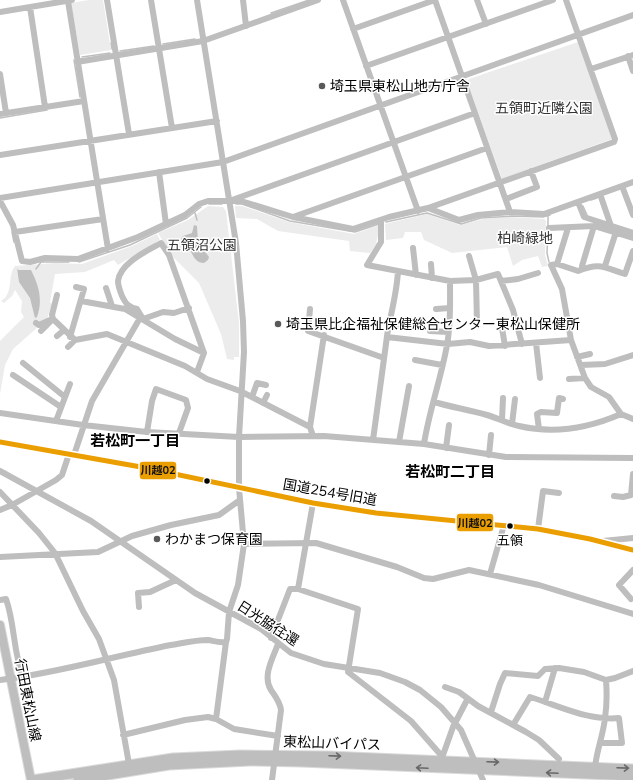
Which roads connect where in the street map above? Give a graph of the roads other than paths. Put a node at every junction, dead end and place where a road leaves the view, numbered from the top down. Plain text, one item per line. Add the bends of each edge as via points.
1 (70, 0) edge
2 (107, 0) edge
3 (151, 0) edge
4 (197, 0) edge
5 (243, 0) edge
6 (318, 0) edge
7 (343, 0) edge
8 (435, 0) edge
9 (477, 0) edge
10 (553, 0) edge
11 (566, 0) edge
12 (543, 2) edge
13 (30, 7) junction
14 (0, 12) edge
15 (633, 15) edge
16 (486, 24) junction
17 (246, 26) junction
18 (353, 29) junction
19 (579, 35) junction
20 (448, 38) junction
21 (203, 41) junction
22 (159, 49) junction
23 (115, 55) junction
24 (630, 56) edge
25 (77, 62) junction
26 (366, 66) junction
27 (591, 69) junction
28 (633, 71) edge
29 (0, 74) edge
30 (462, 76) junction
31 (84, 101) junction
32 (381, 106) junction
33 (45, 107) junction
34 (475, 113) junction
35 (3, 114) edge
36 (217, 121) junction
37 (172, 128) junction
38 (129, 134) junction
39 (90, 140) junction
40 (394, 142) junction
41 (487, 148) junction
42 (0, 155) edge
43 (223, 162) junction
44 (531, 171) junction
45 (159, 172) junction
46 (406, 176) junction
47 (97, 182) junction
48 (500, 182) junction
49 (633, 182) edge
50 (622, 186) junction
51 (600, 194) junction
52 (0, 198) edge
53 (506, 199) junction
54 (0, 201) edge
55 (229, 201) junction
56 (578, 202) junction
57 (428, 208) junction
58 (418, 211) junction
59 (510, 212) junction
60 (633, 215) edge
61 (293, 217) junction
62 (584, 217) junction
63 (103, 219) junction
64 (381, 220) junction
65 (166, 224) junction
66 (591, 226) junction
67 (610, 226) junction
68 (549, 228) dead end
69 (568, 228) junction
70 (15, 232) junction
71 (616, 232) junction
72 (633, 233) edge
73 (633, 238) edge
74 (413, 248) dead end
75 (108, 249) junction
76 (633, 251) edge
77 (469, 256) dead end
78 (431, 264) dead end
79 (557, 264) junction
80 (605, 266) junction
81 (582, 270) junction
82 (398, 272) junction
83 (538, 273) dead end
84 (416, 275) junction
85 (432, 278) junction
86 (450, 280) junction
87 (476, 280) junction
88 (501, 281) junction
89 (76, 287) dead end
90 (106, 288) dead end
91 (57, 295) dead end
92 (81, 301) junction
93 (112, 306) junction
94 (189, 308) junction
95 (450, 308) junction
96 (310, 309) dead end
97 (436, 309) dead end
98 (142, 318) junction
99 (52, 319) junction
100 (501, 322) dead end
101 (36, 323) dead end
102 (389, 324) junction
103 (477, 324) dead end
104 (410, 327) dead end
105 (64, 330) junction
106 (41, 331) dead end
107 (430, 331) dead end
108 (448, 332) junction
109 (324, 335) junction
110 (57, 336) dead end
111 (73, 338) junction
112 (387, 338) junction
113 (571, 340) junction
114 (126, 342) junction
115 (536, 343) junction
116 (448, 344) junction
117 (522, 344) junction
118 (505, 346) junction
119 (68, 347) dead end
120 (204, 353) junction
121 (590, 354) dead end
122 (633, 355) edge
123 (578, 357) junction
124 (384, 358) junction
125 (415, 360) dead end
126 (23, 363) dead end
127 (442, 365) junction
128 (581, 365) junction
129 (197, 372) junction
130 (13, 375) dead end
131 (540, 378) dead end
132 (585, 378) junction
133 (569, 379) dead end
134 (70, 384) dead end
135 (266, 385) dead end
136 (408, 386) dead end
137 (240, 390) junction
138 (267, 395) dead end
139 (65, 397) junction
140 (252, 397) junction
141 (503, 398) dead end
142 (515, 399) dead end
143 (563, 399) dead end
144 (434, 402) junction
145 (263, 403) junction
146 (60, 407) junction
147 (0, 413) edge
148 (621, 414) junction
149 (633, 419) edge
150 (502, 420) junction
151 (56, 421) junction
152 (512, 424) junction
153 (83, 425) junction
154 (449, 425) dead end
155 (310, 428) junction
156 (539, 429) junction
157 (147, 432) junction
158 (180, 433) junction
159 (313, 436) junction
160 (491, 436) dead end
161 (239, 437) junction
162 (373, 440) junction
163 (0, 442) edge
164 (399, 442) junction
165 (424, 444) junction
166 (446, 448) junction
167 (71, 454) junction
168 (489, 455) junction
169 (633, 458) edge
170 (0, 471) edge
171 (633, 474) edge
172 (239, 488) junction
173 (38, 491) junction
174 (0, 492) edge
175 (559, 492) dead end
176 (614, 496) dead end
177 (240, 500) junction
178 (313, 503) junction
179 (12, 505) junction
180 (0, 510) edge
181 (504, 525) junction
182 (538, 529) junction
183 (633, 538) edge
184 (601, 541) junction
185 (121, 542) junction
186 (244, 544) junction
187 (306, 544) junction
188 (633, 550) edge
189 (55, 553) junction
190 (0, 556) edge
191 (633, 570) edge
192 (490, 574) junction
193 (176, 580) junction
194 (298, 589) junction
195 (631, 599) dead end
196 (0, 600) edge
197 (140, 607) dead end
198 (229, 612) junction
199 (633, 614) edge
200 (0, 625) edge
201 (271, 638) junction
202 (226, 642) junction
203 (278, 644) junction
204 (106, 659) junction
205 (348, 668) junction
206 (555, 668) junction
207 (633, 671) edge
208 (23, 677) junction
209 (11, 679) junction
210 (0, 680) edge
211 (606, 680) junction
212 (445, 687) dead end
213 (467, 700) junction
214 (545, 702) junction
215 (491, 712) junction
216 (216, 719) junction
217 (605, 719) junction
218 (456, 723) junction
219 (513, 725) junction
220 (123, 735) junction
221 (278, 736) junction
222 (600, 743) junction
223 (274, 758) junction
224 (559, 759) dead end
225 (129, 764) junction
226 (478, 766) junction
227 (595, 767) junction
228 (633, 769) edge
229 (633, 776) edge
230 (31, 780) edge
231 (78, 780) edge
232 (272, 780) edge
233 (483, 780) edge

1 - 13 street
1 - 25 street
2 - 23 street
3 - 22 street
4 - 21 street
5 - 17 street
6 - 17 street
7 - 18 street
8 - 18 street
8 - 20 street
9 - 16 street
10 - 12 street
11 - 19 street
12 - 16 street
13 - 14 street
13 - 33 street
15 - 19 street
16 - 20 street
17 - 21 street
18 - 26 street
19 - 27 street
19 - 30 street
20 - 26 street
20 - 30 street
21 - 22 street
21 - 36 street
22 - 23 street
22 - 37 street
23 - 25 street
23 - 38 street
24 - 27 street
24 - 28 street
25 - 31 street
26 - 32 street
27 - 44 street via 615,141
29 - 35 street
30 - 32 street
30 - 34 street
31 - 33 street
31 - 39 street
32 - 40 street
32 - 43 street
33 - 35 street
34 - 40 street
34 - 41 street
36 - 37 street
36 - 43 street
37 - 38 street
38 - 39 street
39 - 42 street
39 - 47 street
40 - 46 street
40 - 55 street
41 - 46 street
41 - 48 street
43 - 45 street
43 - 55 street
44 - 48 street
44 - 53 street via 537,187
45 - 47 street
45 - 65 street
46 - 58 street
46 - 61 street
47 - 52 street
47 - 63 street
48 - 53 street
48 - 57 street
49 - 50 street
50 - 51 street
50 - 60 street
51 - 56 street
51 - 67 street
53 - 59 street
54 - 70 street
55 - 61 street via 241,201
55 - 65 street via 203,202
55 - 137 street via 236,243 243,321 244,352
56 - 59 street via 544,214
56 - 62 street
57 - 58 street
57 - 59 street via 459,220
58 - 64 street
61 - 64 street via 354,229
62 - 66 street
62 - 67 street
63 - 70 street
63 - 75 street
64 - 82 street via 381,242 367,265
65 - 75 street
66 - 69 street
66 - 71 street
66 - 81 street
67 - 72 street
68 - 69 street
69 - 79 street
70 - 75 street via 21,260 25,262 45,258 78,259
71 - 73 street
71 - 80 street
74 - 84 street
76 - 80 street via 625,274
77 - 87 street
78 - 85 street
79 - 81 street
79 - 113 street via 551,265 562,289
80 - 81 street
82 - 84 street
82 - 102 street via 397,290
83 - 88 street
84 - 85 street
85 - 86 street
86 - 87 street
86 - 95 street
87 - 88 street via 498,274
87 - 103 street
88 - 117 street via 513,310
89 - 92 street via 84,289
90 - 93 street
91 - 99 street
92 - 93 street
92 - 111 street
93 - 98 street
94 - 98 street via 174,314 167,311
94 - 98 street via 169,255 161,243 123,268 118,282 126,304 137,309
94 - 120 street
95 - 97 street
95 - 108 street
96 - 109 street via 308,331
98 - 114 street
98 - 120 street
99 - 101 street via 39,325
99 - 105 street
99 - 106 street
100 - 118 street
102 - 104 street
102 - 112 street
105 - 110 street
105 - 111 street
107 - 108 street
108 - 116 street
109 - 124 street
109 - 155 street
111 - 114 street via 107,334
111 - 119 street
112 - 116 street
112 - 124 street
113 - 115 street
113 - 123 street
114 - 129 street
114 - 153 street via 92,401
115 - 117 street
115 - 131 street
116 - 118 street via 464,342
116 - 127 street
117 - 118 street
120 - 129 street
121 - 123 street
122 - 128 street via 605,364
123 - 128 street
124 - 162 street
125 - 127 street
126 - 139 street
127 - 144 street
128 - 132 street
129 - 137 street via 207,379
130 - 146 street
132 - 133 street
132 - 148 street via 591,387 609,397
134 - 139 street
135 - 140 street via 257,383
136 - 164 street
137 - 140 street
137 - 161 street
138 - 145 street
139 - 146 street
140 - 145 street
141 - 150 street
142 - 152 street
143 - 156 street via 559,398 557,413 538,414
144 - 150 street
144 - 165 street via 426,426
145 - 155 street
146 - 151 street
147 - 151 street
148 - 149 street
148 - 156 street via 605,421 574,428
150 - 152 street
151 - 153 street
152 - 156 street
153 - 157 street
153 - 167 street
154 - 166 street
155 - 159 street
157 - 158 street
157 - 158 street via 156,389 186,400 188,408
158 - 161 street
159 - 161 street
159 - 162 street
160 - 168 street
161 - 172 street
162 - 164 street
163 - 167 street, 国道254号旧道
164 - 165 street
165 - 166 street
166 - 168 street
167 - 172 street, 国道254号旧道
167 - 173 street via 62,475
168 - 169 street via 527,458
170 - 173 street, 日光脇往還
171 - 176 street via 631,495
172 - 177 street
172 - 178 street, 国道254号旧道
173 - 179 street
173 - 185 street, 日光脇往還 via 91,521
174 - 179 street
175 - 182 street via 544,491
177 - 185 street via 219,514 127,537
177 - 186 street
178 - 181 street, 国道254号旧道 via 376,513
178 - 187 street
179 - 180 street
179 - 189 street via 40,533
181 - 182 street, 国道254号旧道
181 - 192 street
182 - 184 street, 国道254号旧道
183 - 184 street
184 - 188 street, 国道254号旧道
185 - 189 street via 98,552
185 - 193 street, 日光脇往還
186 - 187 street
186 - 198 street via 238,585
187 - 192 street via 316,543 424,578 433,579 469,570
187 - 194 street
189 - 190 street
189 - 204 street via 83,612 99,638
191 - 195 street via 619,586
192 - 199 street via 539,585
193 - 197 street via 150,592 138,593
193 - 198 street, 日光脇往還
194 - 201 street via 290,589
194 - 205 street via 358,609
196 - 208 street via 6,599 10,610
198 - 201 street, 日光脇往還
198 - 202 street
200 - 209 main road, 行田東松山線
201 - 203 street, 日光脇往還
202 - 204 street via 187,642
202 - 216 street
203 - 205 street, 日光脇往還 via 291,654 304,659
203 - 221 street via 267,678 268,685 281,706
204 - 208 street via 61,671
204 - 220 street via 114,680
205 - 218 street, 日光脇往還 via 380,673 405,682 433,699
205 - 218 street via 348,672 411,721 442,755
206 - 211 street via 584,672
206 - 214 street
206 - 215 street via 545,669 538,676 506,673
207 - 211 street
208 - 209 street
209 - 210 street
209 - 230 main road, 行田東松山線
211 - 217 street
212 - 213 street via 459,692
213 - 215 street
213 - 218 street
214 - 217 street via 587,716
214 - 219 street via 530,697
215 - 219 street
216 - 220 street via 208,717 185,720
216 - 221 street via 234,729
217 - 222 street
217 - 222 street via 620,718 622,743
218 - 226 street, 日光脇往還 via 466,738
219 - 224 street via 539,740
220 - 225 street
221 - 223 street
222 - 227 street via 597,746
223 - 225 highway, 東松山バイパス via 205,756
223 - 226 highway, 東松山バイパス
223 - 231 highway, 東松山バイパス via 169,765
223 - 232 street
225 - 230 highway, 東松山バイパス
226 -> 227 highway, 東松山バイパス
229 -> 226 highway, 東松山バイパス
226 - 233 street, 日光脇往還
227 -> 228 highway, 東松山バイパス

